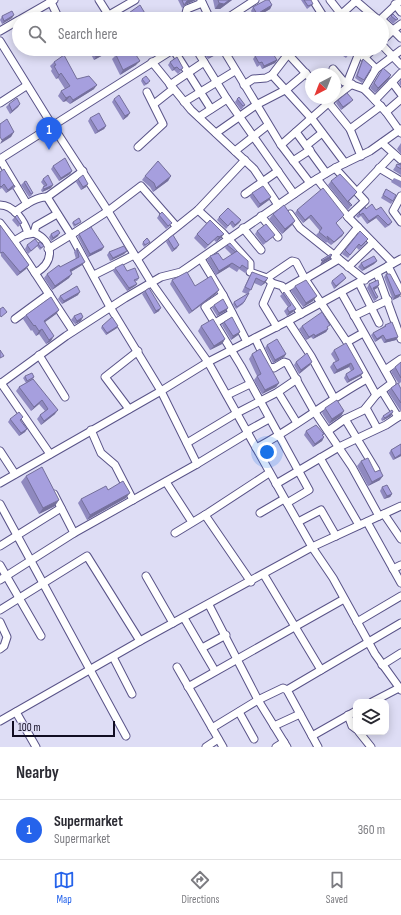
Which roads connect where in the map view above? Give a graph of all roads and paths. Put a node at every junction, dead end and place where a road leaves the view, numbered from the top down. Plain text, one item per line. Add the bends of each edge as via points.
1 (99, 0) edge
2 (135, 0) edge
3 (255, 0) edge
4 (330, 0) edge
5 (356, 0) edge
6 (51, 1) edge
7 (202, 1) edge
8 (317, 1) edge
9 (398, 2) edge
10 (33, 12) edge
11 (56, 12) edge
12 (107, 12) edge
13 (117, 12) edge
14 (186, 12) edge
15 (207, 12) edge
16 (237, 12) edge
17 (322, 12) edge
18 (337, 12) edge
19 (343, 12) edge
20 (369, 12) edge
21 (389, 12) edge
22 (401, 12) edge
23 (12, 24) edge
24 (401, 24) edge
25 (389, 27) edge
26 (393, 30) junction
27 (0, 31) edge
28 (389, 34) edge
29 (401, 38) edge
30 (0, 41) edge
31 (401, 50) edge
32 (2, 51) edge
33 (389, 52) edge
34 (162, 56) edge
35 (178, 56) edge
36 (200, 56) edge
37 (229, 56) edge
38 (287, 56) edge
39 (293, 56) edge
40 (358, 56) edge
41 (362, 56) edge
42 (393, 56) junction
43 (152, 62) junction
44 (204, 62) junction
45 (401, 65) edge
46 (235, 71) junction
47 (305, 72) edge
48 (188, 73) junction
49 (401, 73) edge
50 (305, 74) edge
51 (386, 74) junction
52 (272, 75) junction
53 (341, 78) edge
54 (216, 82) junction
55 (350, 84) junction
56 (244, 85) junction
57 (26, 86) junction
58 (172, 87) junction
59 (287, 89) junction
60 (364, 89) junction
61 (341, 91) edge
62 (147, 92) dead end
63 (200, 92) junction
64 (401, 94) edge
65 (401, 98) edge
66 (227, 99) junction
67 (375, 100) junction
68 (0, 102) edge
69 (184, 102) junction
70 (154, 104) junction
71 (326, 104) edge
72 (334, 104) edge
73 (256, 105) junction
74 (211, 109) junction
75 (383, 109) junction
76 (239, 116) junction
77 (199, 117) junction
78 (312, 119) junction
79 (52, 125) junction
80 (268, 125) junction
81 (350, 129) junction
82 (400, 131) edge
83 (296, 132) junction
84 (216, 133) junction
85 (322, 133) junction
86 (254, 136) junction
87 (382, 143) junction
88 (281, 145) junction
89 (138, 147) dead end
90 (308, 148) junction
91 (235, 151) junction
92 (393, 154) junction
93 (361, 156) junction
94 (0, 159) edge
95 (245, 160) junction
96 (401, 160) edge
97 (293, 161) junction
98 (345, 163) junction
99 (335, 168) junction
100 (379, 168) junction
101 (278, 170) junction
102 (83, 171) junction
103 (326, 173) junction
104 (317, 179) junction
105 (401, 181) edge
106 (263, 182) junction
107 (310, 183) junction
108 (357, 192) junction
109 (245, 194) dead end
110 (294, 194) junction
111 (401, 196) edge
112 (47, 197) junction
113 (27, 204) junction
114 (280, 204) junction
115 (0, 205) edge
116 (198, 210) junction
117 (108, 211) junction
118 (15, 212) junction
119 (57, 214) junction
120 (261, 216) junction
121 (348, 217) junction
122 (401, 222) edge
123 (0, 223) edge
124 (176, 226) junction
125 (358, 227) junction
126 (243, 228) junction
127 (31, 233) junction
128 (71, 235) junction
129 (278, 237) dead end
130 (228, 238) junction
131 (14, 241) junction
132 (373, 243) junction
133 (48, 248) junction
134 (261, 250) dead end
135 (136, 257) junction
136 (337, 258) junction
137 (201, 259) junction
138 (401, 259) edge
139 (391, 265) junction
140 (348, 266) junction
141 (35, 273) junction
142 (377, 273) junction
143 (94, 275) junction
144 (304, 278) junction
145 (269, 281) junction
146 (362, 281) junction
147 (151, 282) junction
148 (285, 289) junction
149 (341, 292) junction
150 (401, 292) edge
151 (49, 294) junction
152 (223, 295) junction
153 (388, 300) junction
154 (320, 303) junction
155 (110, 307) junction
156 (372, 307) junction
157 (232, 313) junction
158 (301, 314) junction
159 (354, 316) junction
160 (15, 319) dead end
161 (288, 321) junction
162 (215, 323) junction
163 (379, 323) dead end
164 (277, 327) junction
165 (73, 331) junction
166 (364, 333) junction
167 (255, 338) junction
168 (401, 339) edge
169 (247, 342) junction
170 (347, 342) junction
171 (232, 350) junction
172 (138, 351) junction
173 (39, 356) junction
174 (401, 359) edge
175 (208, 362) junction
176 (385, 370) junction
177 (297, 379) junction
178 (366, 379) junction
179 (0, 383) edge
180 (250, 384) junction
181 (162, 391) junction
182 (278, 392) junction
183 (379, 393) junction
184 (227, 395) junction
185 (65, 397) dead end
186 (334, 398) junction
187 (260, 402) junction
188 (366, 408) junction
189 (129, 410) junction
190 (314, 411) junction
191 (237, 413) junction
192 (399, 416) edge
193 (269, 419) junction
194 (345, 419) junction
195 (297, 423) junction
196 (378, 428) junction
197 (91, 430) junction
198 (328, 431) junction
199 (248, 432) junction
200 (280, 436) junction
201 (357, 437) junction
202 (187, 444) junction
203 (339, 447) junction
204 (256, 448) junction
205 (0, 451) edge
206 (50, 454) junction
207 (320, 458) junction
208 (197, 464) junction
209 (299, 470) junction
210 (376, 470) edge
211 (269, 472) junction
212 (15, 474) junction
213 (166, 482) junction
214 (0, 483) edge
215 (276, 484) junction
216 (51, 488) edge
217 (133, 500) junction
218 (285, 501) junction
219 (0, 504) edge
220 (401, 506) edge
221 (61, 508) junction
222 (260, 513) dead end
223 (205, 515) junction
224 (381, 515) junction
225 (192, 522) junction
226 (298, 522) junction
227 (367, 522) junction
228 (359, 525) junction
229 (74, 533) junction
230 (175, 533) dead end
231 (17, 536) junction
232 (336, 536) junction
233 (401, 539) edge
234 (0, 546) edge
235 (312, 548) junction
236 (30, 561) junction
237 (401, 565) edge
238 (0, 566) edge
239 (393, 569) junction
240 (264, 575) junction
241 (146, 576) dead end
242 (3, 578) edge
243 (251, 582) junction
244 (42, 583) junction
245 (401, 583) edge
246 (401, 596) edge
247 (18, 598) junction
248 (344, 599) junction
249 (209, 605) junction
250 (0, 610) edge
251 (184, 618) junction
252 (0, 622) edge
253 (357, 622) junction
254 (173, 624) junction
255 (401, 624) edge
256 (295, 628) junction
257 (226, 635) junction
258 (40, 636) dead end
259 (140, 641) junction
260 (368, 643) junction
261 (202, 648) junction
262 (0, 649) edge
263 (401, 653) edge
264 (113, 657) junction
265 (238, 658) junction
266 (382, 665) junction
267 (177, 667) dead end
268 (90, 670) junction
269 (321, 670) junction
270 (215, 671) junction
271 (188, 687) junction
272 (400, 689) edge
273 (287, 690) junction
274 (132, 694) dead end
275 (378, 699) edge
276 (258, 700) junction
277 (16, 712) junction
278 (239, 712) junction
279 (353, 712) edge
280 (300, 714) junction
281 (348, 715) junction
282 (0, 721) edge
283 (274, 726) junction
284 (353, 727) edge
285 (212, 728) junction
286 (361, 735) edge
287 (126, 736) dead end
288 (312, 736) junction
289 (218, 739) junction
290 (254, 739) dead end
291 (286, 745) edge
292 (36, 747) edge
293 (206, 747) edge
294 (223, 747) edge
295 (276, 747) edge
296 (318, 747) edge
297 (371, 747) edge

1 - 12 street
2 - 13 street
3 - 16 street
4 - 18 street
5 - 19 street
5 - 20 street
6 - 10 street
6 - 11 street
7 - 14 street
7 - 15 street
8 - 17 street
9 - 21 street
9 - 22 street
23 - 27 street
24 - 26 street
25 - 26 street
26 - 28 street
26 - 29 street
30 - 32 street
31 - 42 street
32 - 57 street
33 - 42 street
34 - 43 street
35 - 48 street
36 - 44 street
37 - 46 street
38 - 52 street
39 - 47 street
40 - 55 street
41 - 51 street
42 - 45 street
42 - 51 street
43 - 58 street
43 - 79 street via 142,64
44 - 48 street
44 - 54 street
46 - 54 street
46 - 56 street
48 - 58 street
48 - 63 street
49 - 51 street
50 - 59 street
51 - 60 street via 368,80
51 - 64 street
51 - 67 street
52 - 56 street via 253,79
52 - 59 street
53 - 55 street
54 - 63 street
54 - 66 street
55 - 60 street
55 - 61 street
56 - 73 street
57 - 68 street
57 - 79 street
58 - 69 street
58 - 70 street
59 - 73 street
59 - 78 street
60 - 67 street
62 - 70 street
63 - 69 street
63 - 74 street
65 - 75 street
66 - 74 street
66 - 76 street
67 - 75 street
69 - 77 street
70 - 89 street via 163,124
71 - 78 street
72 - 81 street
73 - 76 street
73 - 80 street
74 - 77 street
75 - 81 street
75 - 82 street
76 - 84 street
76 - 86 street
77 - 84 street
78 - 83 street
78 - 85 street
79 - 94 street
79 - 102 street
80 - 86 street
80 - 88 street
81 - 93 street
82 - 87 street
83 - 88 street
83 - 90 street
84 - 91 street
85 - 90 street
85 - 98 street
86 - 91 street
86 - 101 street
87 - 92 street
87 - 93 street
88 - 97 street
90 - 97 street
90 - 103 street
91 - 95 street
92 - 96 street
92 - 100 street
93 - 98 street
94 - 113 street
95 - 106 street
95 - 116 street
97 - 107 street
98 - 99 street
99 - 103 street
99 - 108 street
100 - 105 street
100 - 108 street
101 - 106 street
101 - 110 street
102 - 112 street
102 - 117 street
103 - 104 street
104 - 107 street
104 - 121 street
106 - 109 street
106 - 114 street
107 - 110 street
108 - 121 street via 365,201
110 - 114 street
111 - 122 street via 393,211
112 - 113 street
112 - 119 street
113 - 118 street
114 - 120 street
114 - 136 street via 300,228
115 - 118 street via 8,205
116 - 124 street
116 - 130 street
117 - 124 street via 141,186
117 - 128 street
117 - 135 street
118 - 127 street
119 - 127 street via 36,226
119 - 128 street
120 - 126 street
120 - 129 street
121 - 125 street
123 - 131 street
124 - 135 street
125 - 132 street
125 - 136 street
126 - 130 street
126 - 134 street
127 - 131 street
127 - 133 street via 42,238
128 - 133 street
128 - 143 street
130 - 137 street
130 - 145 street via 250,263 250,272
131 - 141 street
132 - 139 street
132 - 140 street
133 - 141 street via 48,263
135 - 143 street
135 - 147 street
136 - 140 street
136 - 144 street
137 - 147 street via 179,273
137 - 152 street
138 - 139 street
139 - 142 street
139 - 150 street
140 - 146 street
141 - 151 street
142 - 146 street
142 - 153 street
143 - 155 street
144 - 145 street via 297,263 293,261
144 - 148 street
144 - 154 street
145 - 148 street
145 - 164 street via 263,304
146 - 149 street
146 - 156 street
147 - 155 street
147 - 175 street
148 - 158 street
149 - 154 street
149 - 159 street
151 - 160 street
151 - 165 street
152 - 157 street
152 - 162 street via 205,308
153 - 156 street
153 - 168 street
154 - 158 street
154 - 170 street
155 - 165 street
155 - 172 street
156 - 159 street
156 - 163 street
157 - 162 street
157 - 169 street
158 - 161 street
159 - 166 street
161 - 164 street
161 - 186 street
162 - 171 street
164 - 167 street
165 - 173 street
166 - 170 street
166 - 176 street
167 - 169 street
167 - 177 street via 269,367 274,368 285,362
169 - 171 street
170 - 178 street
171 - 175 street
171 - 180 street
172 - 181 street
172 - 189 street via 105,377
173 - 179 street
173 - 185 street
174 - 176 street
175 - 181 street
175 - 184 street
176 - 183 street via 392,383
177 - 182 street
177 - 190 street
178 - 183 street
178 - 186 street
179 - 206 street
180 - 184 street
180 - 187 street
181 - 189 street
181 - 202 street
182 - 187 street
182 - 195 street
183 - 188 street
183 - 192 street
184 - 191 street
186 - 190 street
187 - 191 street
187 - 193 street
188 - 194 street
188 - 196 street
189 - 197 street
190 - 195 street
190 - 198 street
191 - 199 street
191 - 202 street
192 - 196 street
193 - 199 street
193 - 200 street
194 - 198 street
194 - 201 street
195 - 200 street
196 - 201 street
197 - 206 street
197 - 217 street via 100,453 115,465
198 - 203 street
199 - 204 street
199 - 208 street
200 - 204 street
200 - 209 street
201 - 203 street
201 - 210 street
202 - 208 street
203 - 207 street
203 - 224 street
204 - 211 street
205 - 212 street
206 - 212 street via 39,464
207 - 209 street
207 - 228 street
208 - 213 street
209 - 215 street
209 - 218 street via 309,490
211 - 215 street
211 - 223 street
212 - 214 street
213 - 217 street
213 - 225 street
215 - 218 street
216 - 221 street
217 - 229 street
218 - 222 street
218 - 226 street
219 - 231 street
220 - 224 street
221 - 229 street
221 - 231 street
223 - 225 street
223 - 243 street
224 - 227 street
224 - 233 street
225 - 230 street
226 - 232 street via 320,510
226 - 235 street
227 - 228 street
227 - 239 street
228 - 232 street
229 - 236 street
231 - 234 street
231 - 236 street
232 - 235 street
235 - 240 street
235 - 248 street
236 - 242 street
236 - 244 street
237 - 239 street
238 - 242 street
239 - 245 street
240 - 243 street
240 - 256 street
241 - 254 street
242 - 247 street
243 - 249 street
244 - 247 street
244 - 259 street via 87,556
244 - 268 street
246 - 253 street
247 - 250 street
247 - 258 street
248 - 253 street
248 - 256 street
249 - 251 street
249 - 257 street
251 - 254 street
251 - 261 street
252 - 262 street via 7,637
253 - 260 street
254 - 259 street
255 - 260 street
256 - 265 street
256 - 269 street
257 - 261 street
257 - 265 street
259 - 264 street
260 - 266 street
260 - 269 street
261 - 270 street
263 - 266 street
264 - 268 street
264 - 274 street
265 - 270 street
265 - 276 street
266 - 272 street
267 - 271 street
268 - 277 street
268 - 287 street
269 - 273 street
270 - 271 street
271 - 285 street
272 - 275 street
273 - 276 street via 283,688
273 - 280 street
276 - 278 street
276 - 283 street
277 - 282 street
277 - 292 street
278 - 285 street
278 - 290 street
279 - 281 street
280 - 283 street
280 - 288 street
281 - 284 street
281 - 288 street
283 - 291 street
285 - 289 street
286 - 297 street
288 - 296 street
289 - 293 street
289 - 294 street
291 - 295 street

